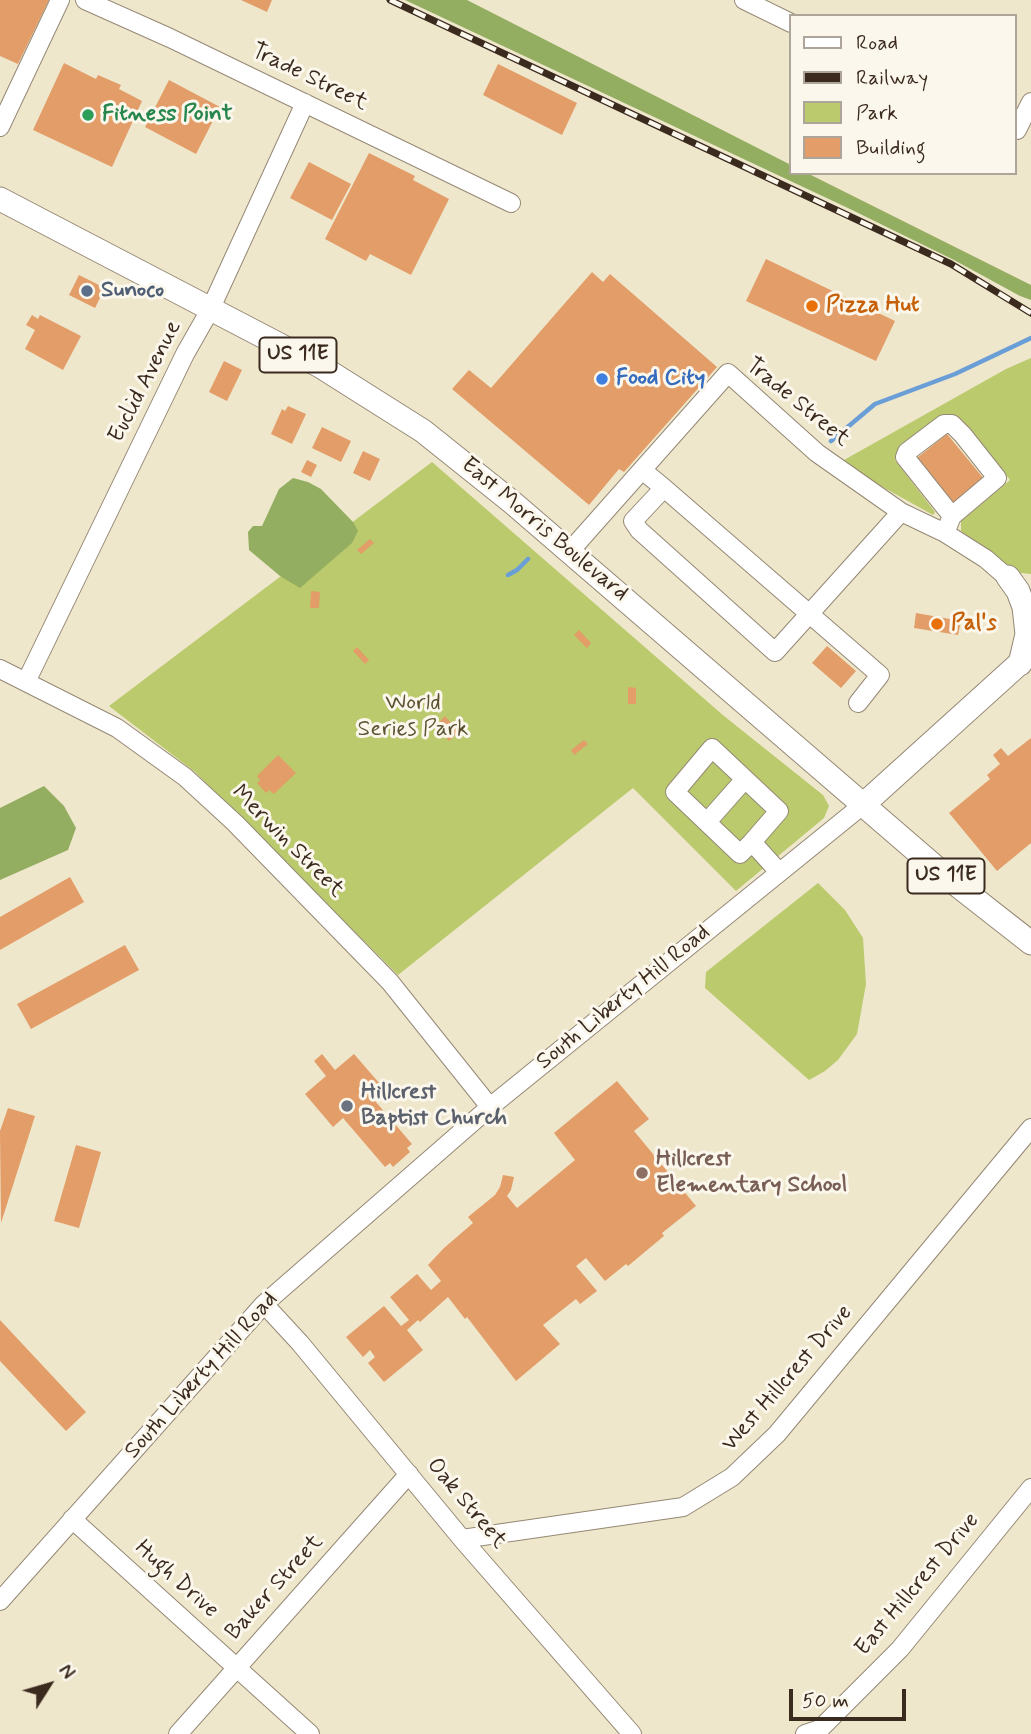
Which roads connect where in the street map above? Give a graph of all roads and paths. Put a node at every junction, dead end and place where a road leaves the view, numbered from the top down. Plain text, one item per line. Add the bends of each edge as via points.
1 (60, 0) edge
2 (85, 0) edge
3 (744, 0) edge
4 (790, 23) edge
5 (1031, 102) edge
6 (305, 103) junction
7 (0, 127) edge
8 (1021, 132) edge
9 (0, 199) edge
10 (511, 203) dead end
11 (210, 310) junction
12 (642, 470) junction
13 (664, 488) junction
14 (901, 512) junction
15 (952, 516) junction
16 (945, 533) junction
17 (570, 551) junction
18 (1007, 577) junction
19 (1031, 579) edge
20 (1031, 599) edge
21 (809, 614) junction
22 (1025, 659) edge
23 (0, 669) edge
24 (26, 682) junction
25 (858, 703) dead end
26 (745, 779) junction
27 (864, 804) junction
28 (707, 822) junction
29 (752, 842) junction
30 (779, 872) junction
31 (1031, 943) edge
32 (490, 1107) junction
33 (1031, 1128) edge
34 (264, 1304) junction
35 (409, 1474) junction
36 (1031, 1488) edge
37 (72, 1519) junction
38 (462, 1539) junction
39 (0, 1601) edge
40 (237, 1668) junction
41 (178, 1734) edge
42 (310, 1734) edge
43 (632, 1734) edge
44 (805, 1734) edge

1 - 7 street
2 - 6 street, Trade Street
3 - 4 street
5 - 8 street
6 - 10 street, Trade Street
6 - 11 street, Euclid Avenue
9 - 11 main road, East Morris Boulevard / US 11E
11 - 17 main road, East Morris Boulevard / US 11E via 320,366 423,431
11 - 24 street, Euclid Avenue
12 - 13 street
12 - 14 street, Trade Street via 728,373 817,453
12 - 17 street, Trade Street
13 - 21 street
13 - 21 street via 633,521 639,530 775,652
14 - 16 street, Trade Street
14 - 21 street
15 - 15 street via 997,478 963,435 952,424 944,424 905,457
15 - 16 street
16 - 18 street, Trade Street
17 - 27 main road, East Morris Boulevard / US 11E
18 - 19 street
18 - 20 street, Trade Street
18 - 22 main road via 1024,607
21 - 25 street via 880,675
22 - 27 main road, South Liberty Hill Road
23 - 24 street, Merwin Street
24 - 32 street, Merwin Street via 117,729 185,777 390,982
26 - 28 street
26 - 28 street via 712,748 675,792
26 - 29 street via 779,811
27 - 30 street, South Liberty Hill Road
27 - 31 main road, East Morris Boulevard / US 11E
28 - 29 street via 740,854
29 - 30 street
30 - 32 street, South Liberty Hill Road
32 - 34 street, South Liberty Hill Road
33 - 38 street, West Hillcrest Drive via 777,1434 732,1478 683,1507
34 - 35 street, Oak Street
34 - 37 street, South Liberty Hill Road
35 - 38 street, Oak Street
35 - 40 street, Baker Street
36 - 44 street, East Hillcrest Drive via 900,1649 820,1729
37 - 39 street, South Liberty Hill Road
37 - 40 street, Hugh Drive
38 - 43 street, Oak Street
40 - 41 street, Baker Street
40 - 42 street, Hugh Drive

